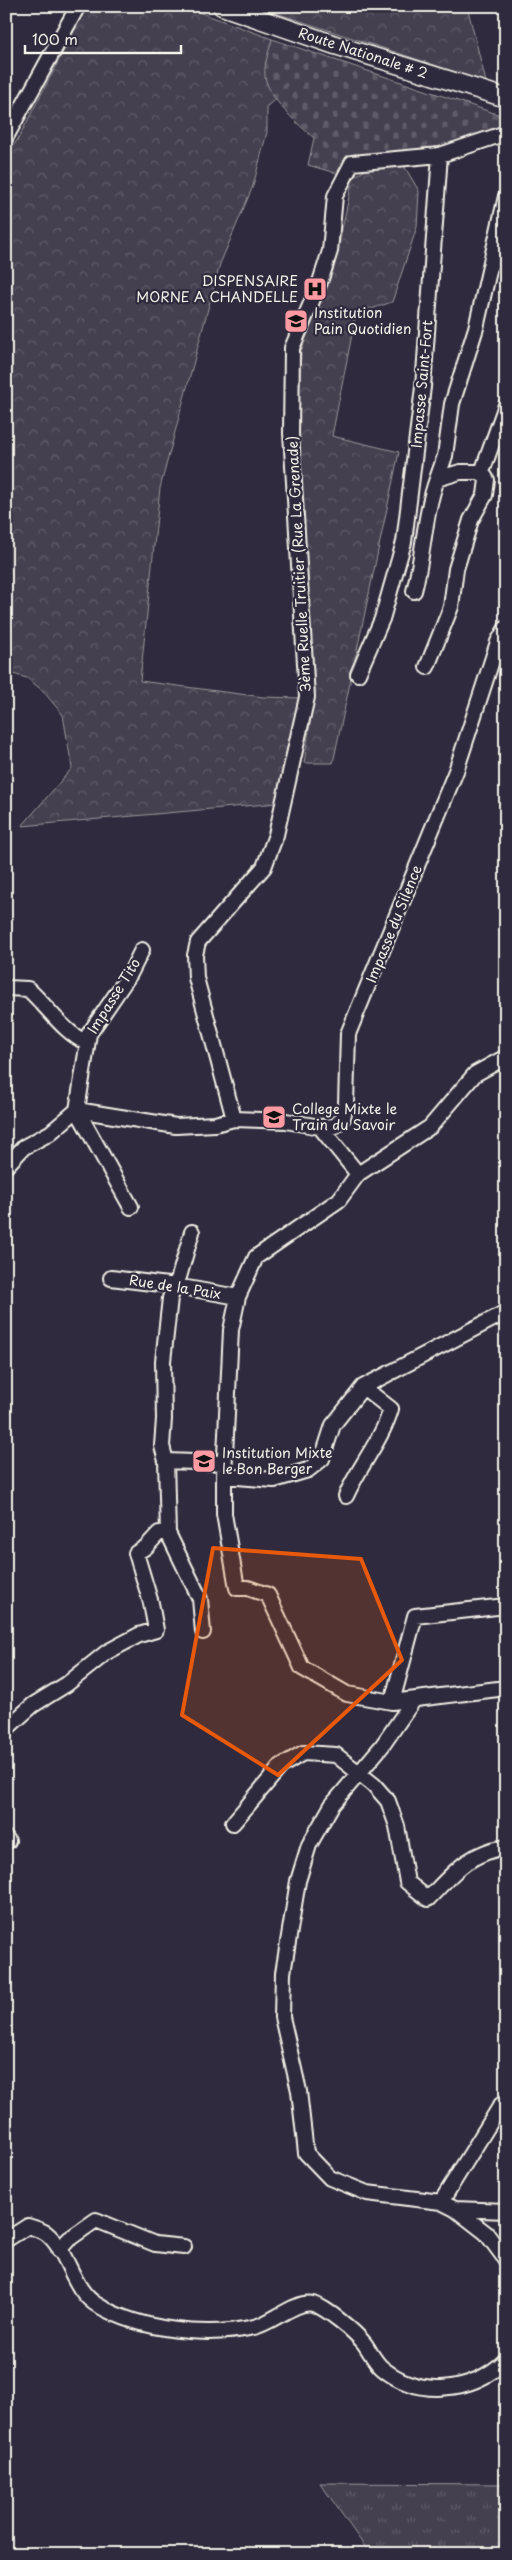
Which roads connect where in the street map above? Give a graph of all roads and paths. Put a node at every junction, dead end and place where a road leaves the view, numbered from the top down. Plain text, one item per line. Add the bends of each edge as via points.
1 (78, 6) edge
2 (222, 6) edge
3 (506, 98) edge
4 (506, 133) edge
5 (6, 137) edge
6 (440, 155) junction
7 (506, 196) edge
8 (506, 405) edge
9 (482, 472) junction
10 (437, 479) junction
11 (414, 590) dead end
12 (506, 628) edge
13 (427, 667) dead end
14 (358, 674) dead end
15 (142, 950) dead end
16 (6, 988) edge
17 (87, 1044) junction
18 (506, 1057) edge
19 (77, 1110) junction
20 (234, 1120) junction
21 (320, 1127) junction
22 (6, 1166) edge
23 (358, 1174) junction
24 (131, 1207) dead end
25 (192, 1232) dead end
26 (111, 1278) dead end
27 (176, 1286) junction
28 (238, 1297) junction
29 (506, 1312) edge
30 (363, 1387) junction
31 (166, 1461) junction
32 (224, 1470) junction
33 (346, 1496) dead end
34 (168, 1533) junction
35 (506, 1606) edge
36 (203, 1632) dead end
37 (506, 1688) edge
38 (413, 1701) junction
39 (392, 1702) junction
40 (6, 1729) edge
41 (359, 1773) junction
42 (233, 1823) dead end
43 (506, 1847) edge
44 (506, 2102) edge
45 (441, 2202) junction
46 (455, 2209) junction
47 (506, 2211) edge
48 (6, 2240) edge
49 (184, 2247) dead end
50 (60, 2250) junction
51 (506, 2260) edge
52 (506, 2360) edge

1 - 5 street
2 - 3 main road, Route Nationale # 2
4 - 6 street
6 - 14 street, Impasse Saint-Fort via 423,387 404,542 382,619
6 - 20 street, 3ème Ruelle Truitier (Rue La Grenade) via 352,163 336,196 330,251 320,282 292,348 291,433 307,697 276,835 264,867 198,942 195,955 196,978
7 - 10 street via 476,328 452,404 445,456
8 - 9 street
9 - 10 street via 460,472
9 - 13 street via 486,480 485,495 471,520 456,569 450,607
10 - 11 street via 428,504 422,562
12 - 21 street, Impasse du Silence via 498,642 456,771 348,1034 343,1118 335,1126
15 - 17 street, Impasse Tito via 130,974 89,1034
16 - 17 street via 28,989 71,1036
17 - 19 street, Impasse Tito
18 - 23 street via 475,1074 430,1127
19 - 20 street via 176,1126
19 - 22 street via 50,1133 24,1147
19 - 24 street
20 - 21 street via 286,1121
21 - 23 street
23 - 28 street via 339,1200 256,1256
25 - 27 street
26 - 27 street, Rue de la Paix
27 - 28 street, Rue de la Paix
27 - 31 street via 170,1298 163,1361 162,1446
28 - 32 street via 231,1330
29 - 30 street
30 - 32 street via 333,1425 322,1458 308,1470 274,1480
30 - 33 street via 392,1409
31 - 32 street
31 - 34 street
32 - 39 street via 224,1514 237,1588 268,1595 302,1668 347,1694
34 - 36 street via 200,1599
34 - 40 street via 159,1533 136,1553 156,1630 107,1652 67,1684 33,1705
35 - 39 street via 415,1616
37 - 38 street
38 - 39 street
38 - 41 street
41 - 42 street via 336,1755 303,1753 281,1766
41 - 43 street via 388,1801 397,1826 407,1882 428,1899 461,1864 496,1848
41 - 45 street via 332,1805 309,1845 298,1881 284,1973 282,2016 299,2091 306,2152 330,2178 367,2193
44 - 45 street via 501,2105
45 - 46 street
46 - 47 street
46 - 51 street via 486,2232
48 - 50 street via 28,2226 46,2233
49 - 50 street via 155,2244 96,2220 69,2239
50 - 52 street via 75,2281 97,2306 140,2323 181,2330 222,2331 255,2327 304,2304 312,2304 326,2310 362,2341 380,2367 404,2383 434,2388 460,2387

